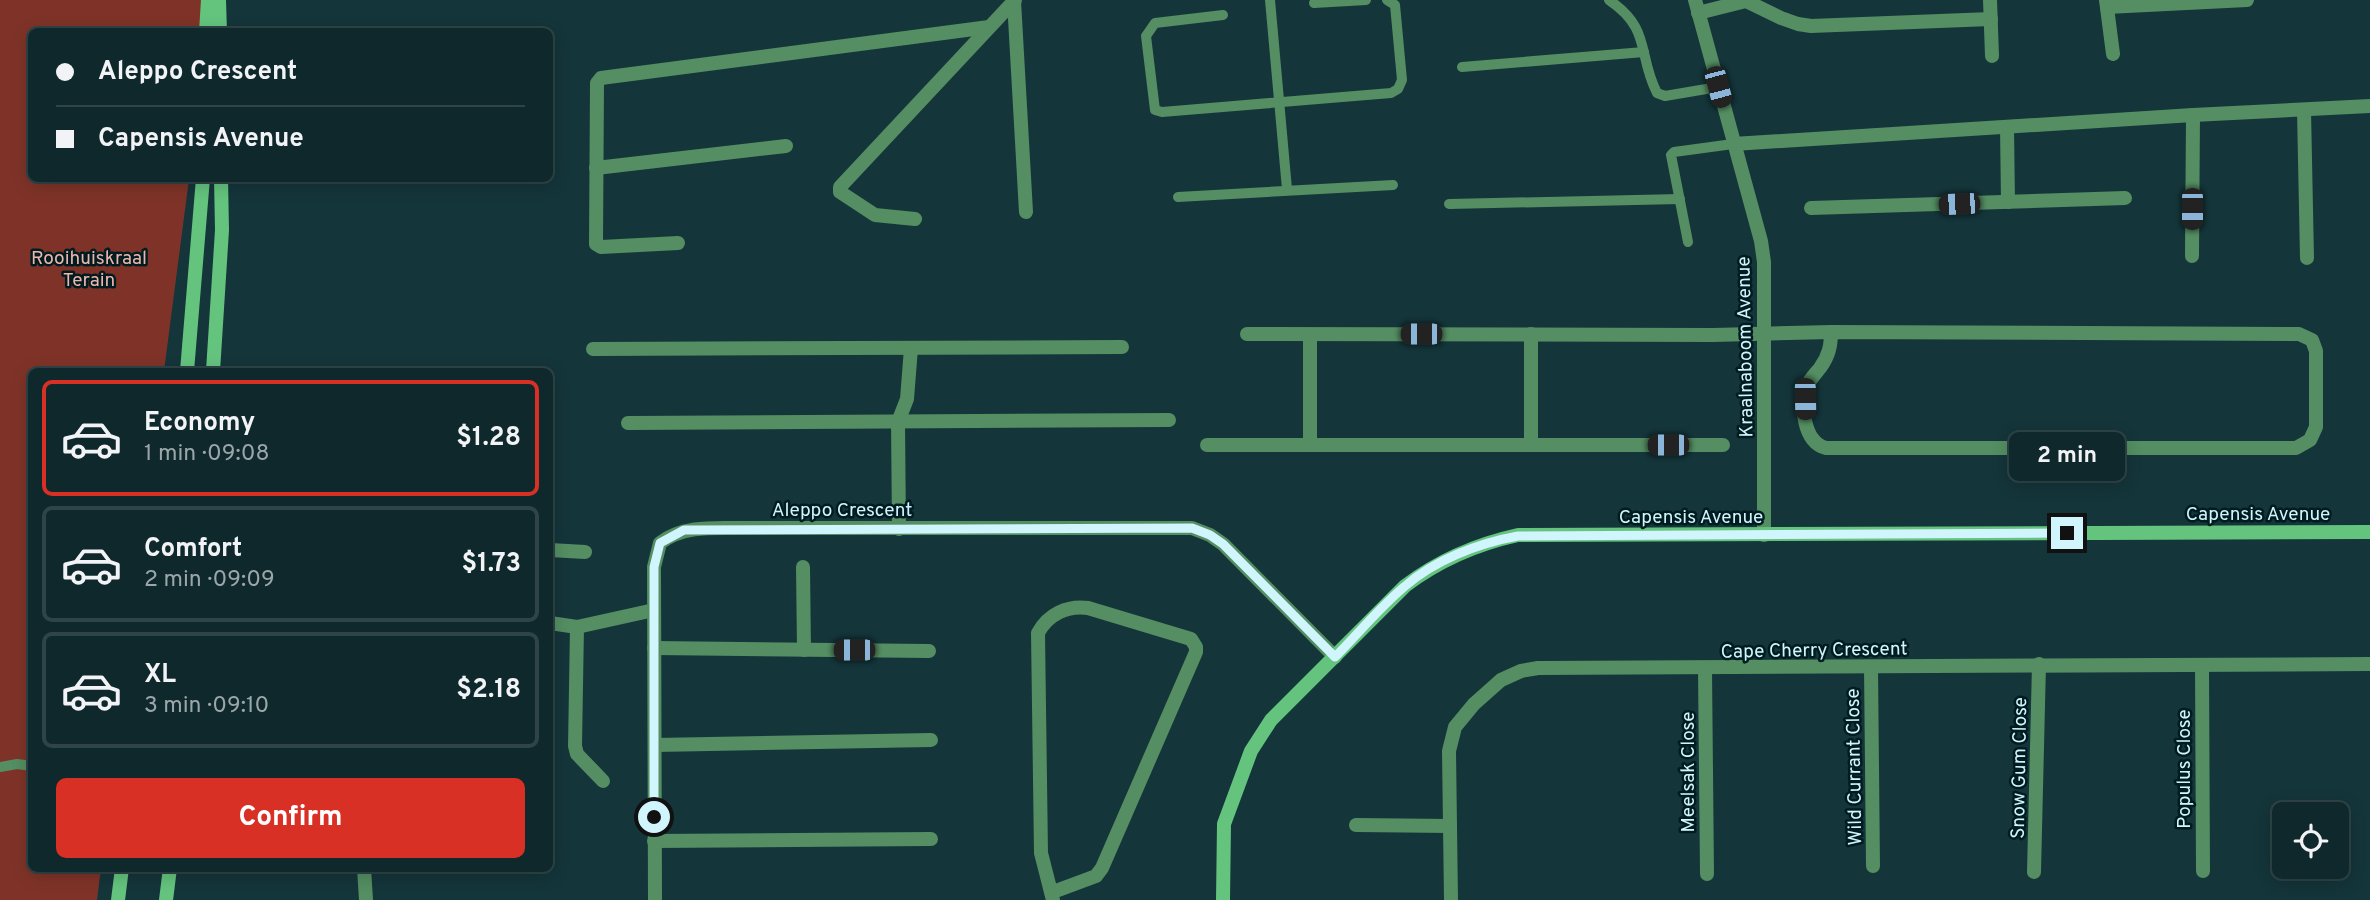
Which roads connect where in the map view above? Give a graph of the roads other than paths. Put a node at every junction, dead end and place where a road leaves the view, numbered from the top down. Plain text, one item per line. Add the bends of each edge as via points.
1 (208, 0) edge
2 (219, 0) edge
3 (1015, 0) edge
4 (1270, 0) edge
5 (1366, 0) edge
6 (1387, 0) edge
7 (1609, 0) edge
8 (1990, 0) edge
9 (2247, 0) edge
10 (1746, 1) edge
11 (1314, 3) dead end
12 (2107, 4) edge
13 (1696, 6) edge
14 (1223, 15) dead end
15 (1991, 19) junction
16 (989, 27) junction
17 (206, 28) edge
18 (220, 28) edge
19 (1644, 52) junction
20 (2113, 54) dead end
21 (1992, 56) dead end
22 (1462, 67) dead end
23 (1718, 87) junction
24 (1279, 101) junction
25 (2370, 106) edge
26 (2304, 110) junction
27 (2193, 115) junction
28 (2007, 127) junction
29 (1733, 144) junction
30 (786, 146) dead end
31 (596, 168) junction
32 (203, 182) edge
33 (221, 182) edge
34 (1393, 185) dead end
35 (1287, 190) junction
36 (1178, 198) dead end
37 (2126, 198) dead end
38 (1680, 200) junction
39 (2008, 202) junction
40 (1449, 204) dead end
41 (1811, 208) dead end
42 (1026, 212) dead end
43 (915, 219) dead end
44 (1688, 242) dead end
45 (678, 243) dead end
46 (2192, 256) dead end
47 (2308, 258) dead end
48 (1831, 332) junction
49 (1765, 333) junction
50 (1247, 334) dead end
51 (1531, 334) junction
52 (1310, 335) junction
53 (1122, 347) dead end
54 (911, 348) junction
55 (593, 349) dead end
56 (187, 368) edge
57 (213, 368) edge
58 (1169, 420) dead end
59 (898, 422) junction
60 (628, 424) dead end
61 (1206, 445) dead end
62 (1310, 445) junction
63 (1531, 445) junction
64 (1723, 445) dead end
65 (899, 529) junction
66 (2370, 532) edge
67 (1764, 534) junction
68 (553, 550) edge
69 (585, 552) dead end
70 (803, 567) dead end
71 (654, 610) junction
72 (553, 623) edge
73 (577, 627) junction
74 (654, 648) junction
75 (804, 650) junction
76 (929, 651) dead end
77 (1335, 657) junction
78 (2039, 664) junction
79 (2370, 664) edge
80 (2202, 666) junction
81 (1871, 667) junction
82 (1705, 669) junction
83 (931, 740) dead end
84 (655, 745) junction
85 (28, 765) edge
86 (0, 767) edge
87 (603, 781) dead end
88 (1356, 825) dead end
89 (1450, 826) junction
90 (931, 839) dead end
91 (654, 841) junction
92 (1873, 866) dead end
93 (2203, 871) dead end
94 (122, 872) edge
95 (170, 872) edge
96 (364, 872) edge
97 (2034, 872) dead end
98 (1707, 874) dead end
99 (1053, 896) edge
100 (118, 900) edge
101 (166, 900) edge
102 (366, 900) edge
103 (655, 900) edge
104 (1223, 900) edge
105 (1451, 900) edge

1 - 17 street
2 - 18 street
3 - 16 street
3 - 42 street
4 - 24 lane
5 - 11 lane
6 - 24 lane via 1395,5 1402,80 1398,89
7 - 19 lane via 1637,26
8 - 15 street
9 - 12 street
10 - 13 street
10 - 15 street via 1811,26
12 - 20 street
13 - 23 street, Kraalnaboom Avenue
14 - 24 lane via 1151,26 1146,36 1155,110
15 - 21 street
16 - 31 street via 601,78 597,83
16 - 43 street via 840,187 840,192 874,215
19 - 22 lane
19 - 23 lane via 1660,95
23 - 29 street, Kraalnaboom Avenue
24 - 35 lane
25 - 26 street
26 - 27 street
26 - 47 street
27 - 28 street
27 - 46 street
28 - 29 street
28 - 39 street
29 - 38 lane via 1673,153
29 - 49 street, Kraalnaboom Avenue via 1761,241
30 - 31 street
31 - 45 street via 597,246
32 - 56 street
33 - 57 street
34 - 35 lane
35 - 36 lane
37 - 39 street
38 - 40 lane
38 - 44 lane
39 - 41 street
48 - 48 street via 2300,334 2312,340 2316,351 2316,427 2310,440 2296,448 1826,447 1810,435 1805,399 1807,386 1828,355
48 - 49 street
49 - 51 street
49 - 67 street, Kraalnaboom Avenue
50 - 52 street
51 - 52 street
51 - 63 street
52 - 62 street
53 - 54 street
54 - 55 street
54 - 59 street via 906,399
58 - 59 street
59 - 60 street
59 - 65 street
61 - 62 street
62 - 63 street
63 - 64 street
65 - 71 street, Aleppo Crescent via 676,532 660,543 655,556
65 - 77 street, Aleppo Crescent via 1192,528 1223,544
66 - 67 street, Capensis Avenue
67 - 77 street, Capensis Avenue via 1498,539 1422,573
68 - 69 street
70 - 75 street
71 - 73 street
71 - 74 street, Aleppo Crescent
72 - 73 street
73 - 87 street via 575,747
74 - 75 street
74 - 84 street, Aleppo Crescent
75 - 76 street
77 - 104 street, Capensis Avenue via 1271,720 1251,751 1224,824
78 - 80 street, Cape Cherry Crescent
78 - 81 street, Cape Cherry Crescent
78 - 97 street, Snow Gum Close
79 - 80 street, Cape Cherry Crescent
80 - 93 street, Populus Close
81 - 82 street, Cape Cherry Crescent
81 - 92 street, Wild Currant Close
82 - 89 street, Cape Cherry Crescent via 1538,668 1501,680 1455,727 1450,751
82 - 98 street, Meelsak Close
83 - 84 street
84 - 91 street, Aleppo Crescent
85 - 86 lane
88 - 89 street
89 - 105 street, Cape Cherry Crescent
90 - 91 street
91 - 103 street, Aleppo Crescent
94 - 100 street
95 - 101 street
96 - 102 street
99 - 99 street via 1041,853 1038,633 1043,623 1050,616 1082,607 1191,639 1196,652 1102,868 1096,876

